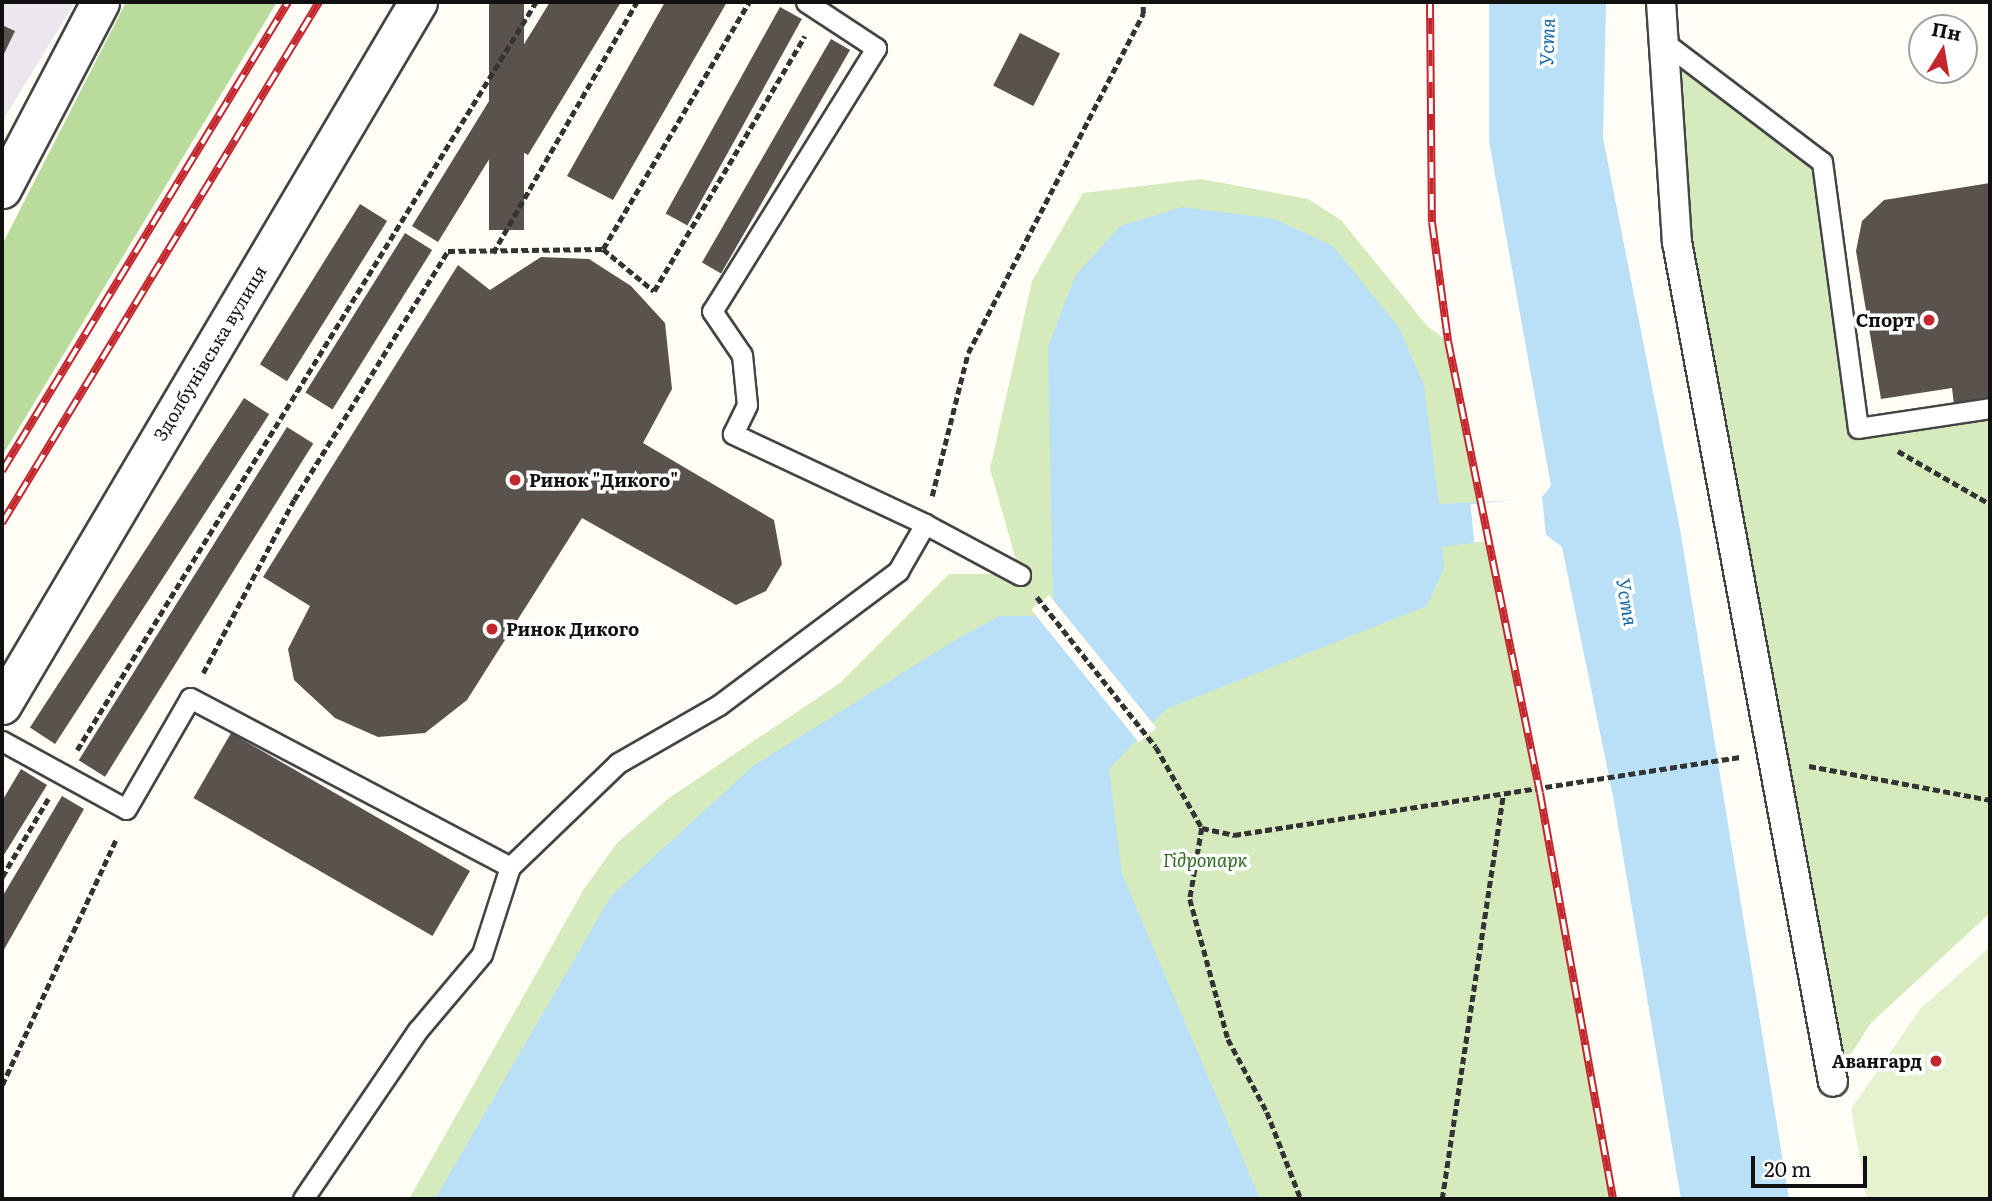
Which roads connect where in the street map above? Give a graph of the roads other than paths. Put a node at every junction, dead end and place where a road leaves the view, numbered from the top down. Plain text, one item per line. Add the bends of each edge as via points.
1 (100, 2) edge
2 (418, 2) edge
3 (1661, 2) edge
4 (813, 6) edge
5 (1660, 38) junction
6 (2, 189) edge
7 (1990, 408) edge
8 (925, 524) junction
9 (1020, 575) road end
10 (2, 705) edge
11 (2, 741) edge
12 (510, 867) junction
13 (1833, 1082) dead end
14 (303, 1199) edge

1 - 6 street
2 - 10 street, Здолбунівська вулиця
3 - 5 street
4 - 8 lane via 876,48 712,311 742,355 747,405 733,434
5 - 7 lane via 1822,162 1858,428
5 - 13 street via 1677,242
8 - 9 lane
8 - 12 lane via 898,571 719,705 618,763
11 - 12 lane via 126,809 190,698
12 - 14 lane via 482,954 418,1030

